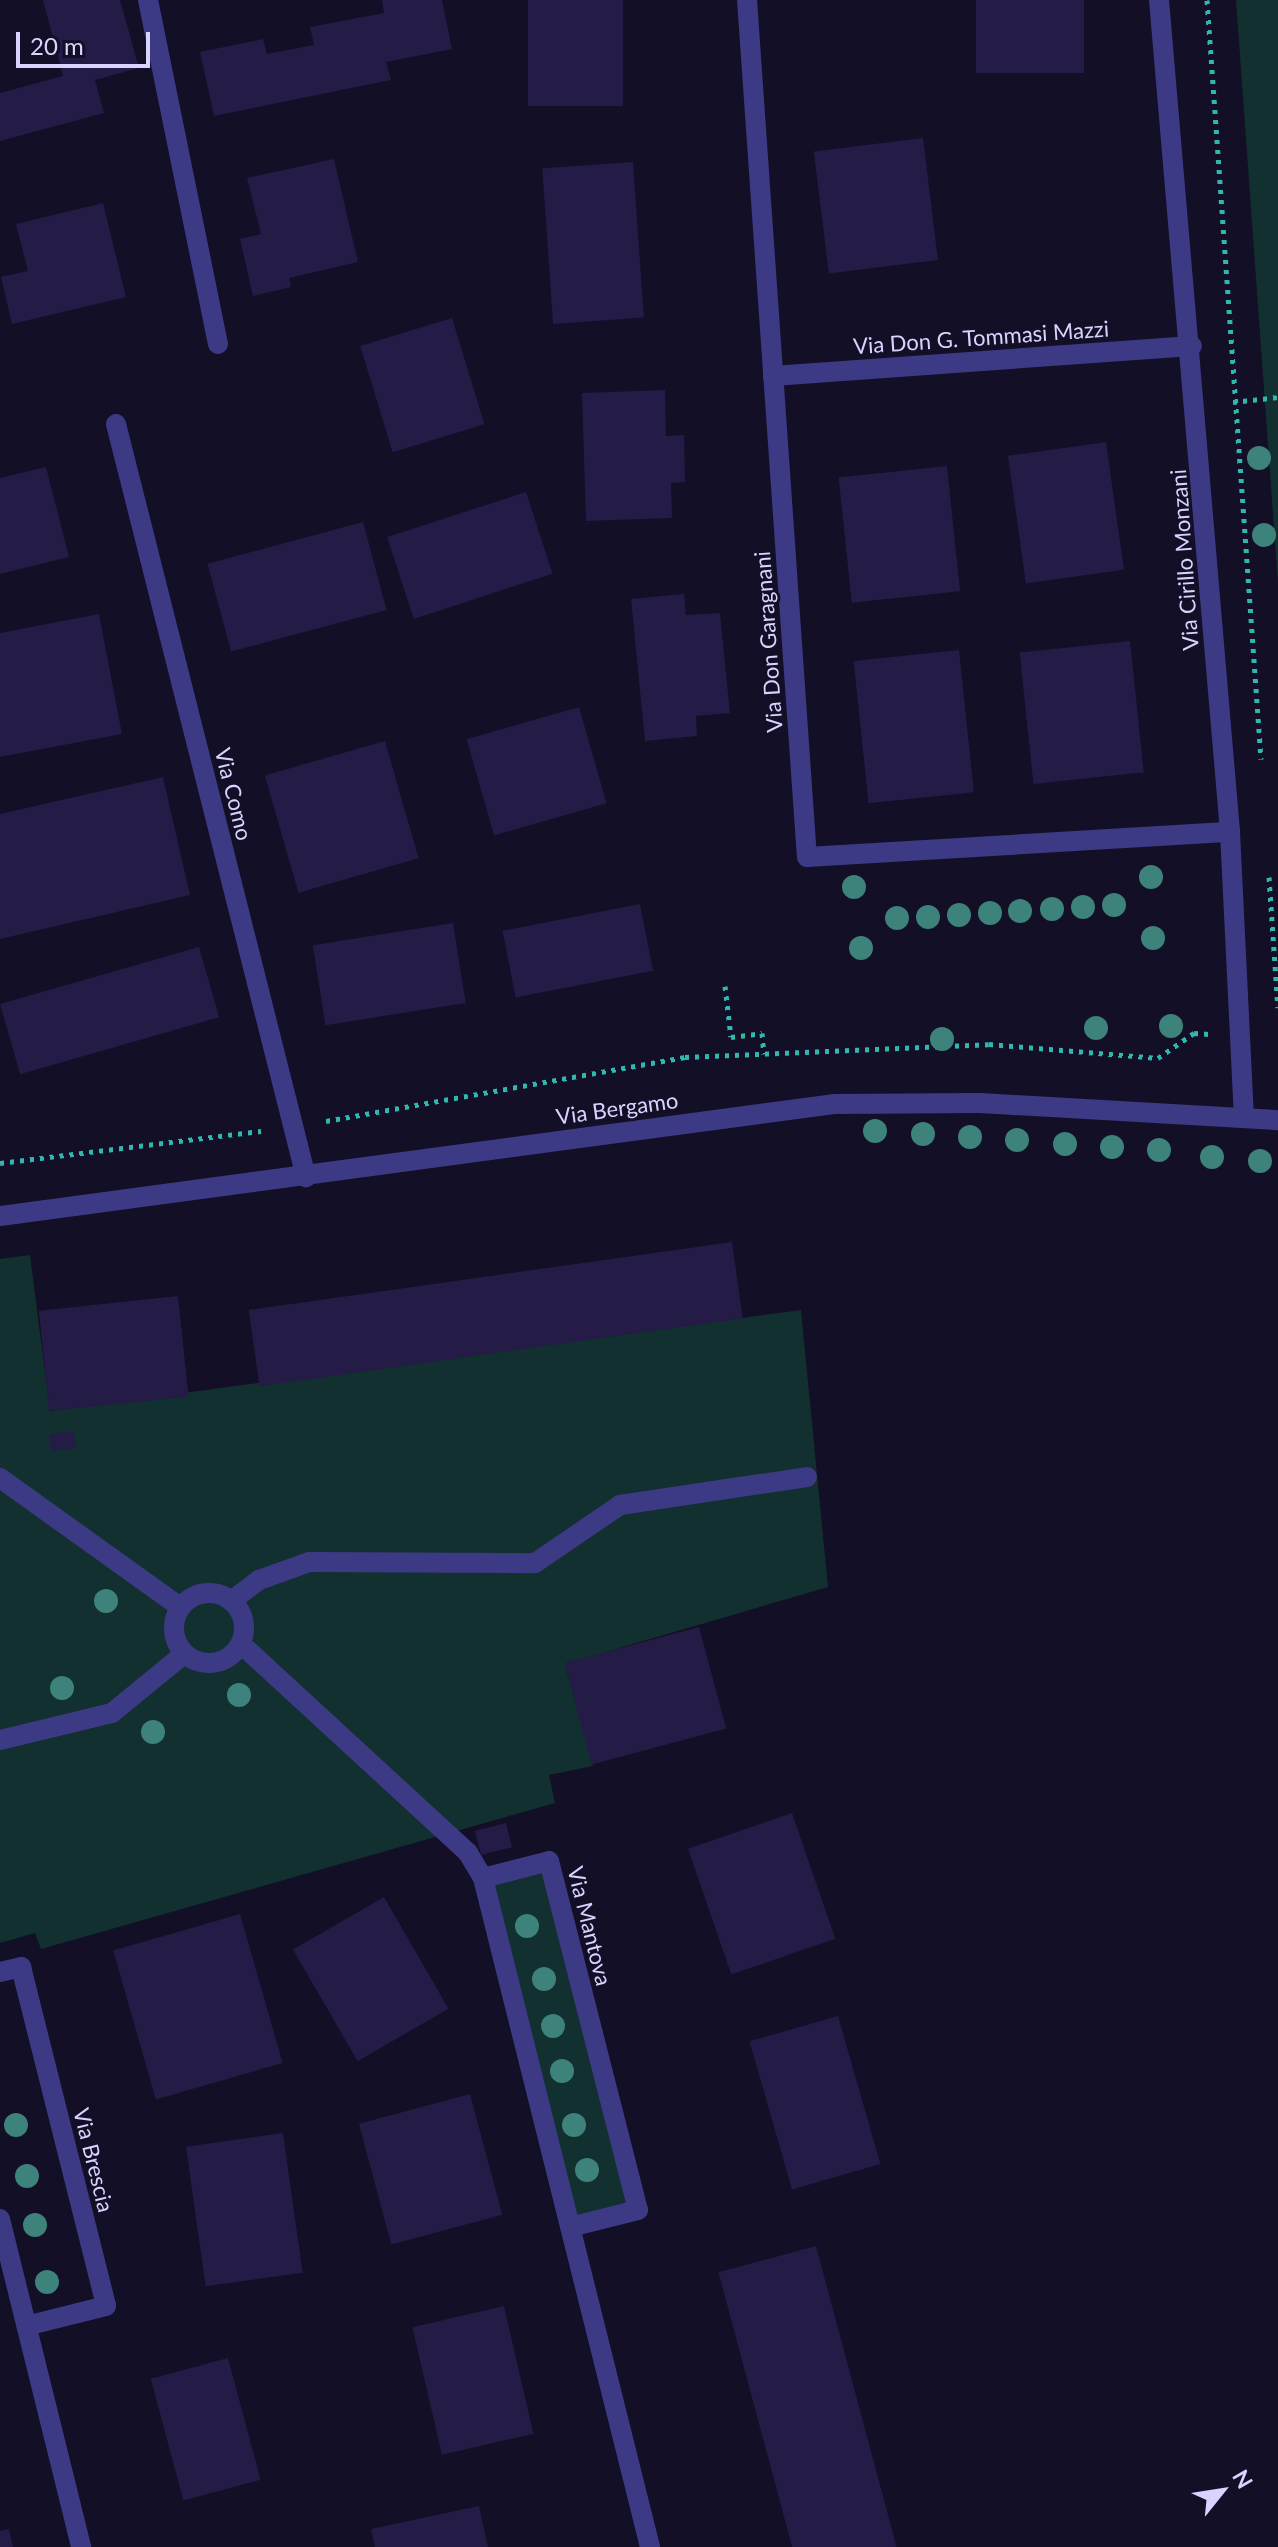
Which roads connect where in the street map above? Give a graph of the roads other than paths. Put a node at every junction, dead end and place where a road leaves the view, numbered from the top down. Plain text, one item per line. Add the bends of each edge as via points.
1 (148, 0) edge
2 (747, 0) edge
3 (1159, 0) edge
4 (218, 344) dead end
5 (1192, 346) junction
6 (773, 376) junction
7 (116, 424) dead end
8 (1230, 832) junction
9 (1244, 1117) junction
10 (1278, 1120) edge
11 (306, 1177) junction
12 (0, 1216) edge
13 (807, 1477) dead end
14 (0, 1478) edge
15 (231, 1601) junction
16 (179, 1606) junction
17 (241, 1644) junction
18 (184, 1654) junction
19 (0, 1740) edge
20 (483, 1878) junction
21 (0, 1972) edge
22 (0, 2219) edge
23 (570, 2227) junction
24 (4, 2254) edge
25 (26, 2326) junction
26 (81, 2547) edge
27 (650, 2547) edge

1 - 4 street
2 - 6 street, Via Don Garagnani
3 - 5 street, Via Cirillo Monzani
5 - 6 street, Via Don G. Tommasi Mazzi
5 - 8 street, Via Cirillo Monzani
6 - 8 street, Via Don Garagnani via 807,857
7 - 11 street, Via Como
8 - 9 street, Via Cirillo Monzani
9 - 10 street, Via Bergamo
9 - 11 street, Via Bergamo via 834,1104
11 - 12 street, Via Bergamo
13 - 15 street via 620,1505 535,1563 309,1562 259,1580
14 - 16 street
15 - 16 street via 202,1592
15 - 17 street via 244,1633
16 - 18 street via 175,1635
17 - 18 street via 215,1662
17 - 20 street via 468,1853
18 - 19 street via 112,1713
20 - 23 street
20 - 23 street, Via Mantova via 549,1861 638,2210
21 - 25 street, Via Brescia via 21,1967 106,2306
22 - 24 street
23 - 27 street
24 - 25 street
25 - 26 street

